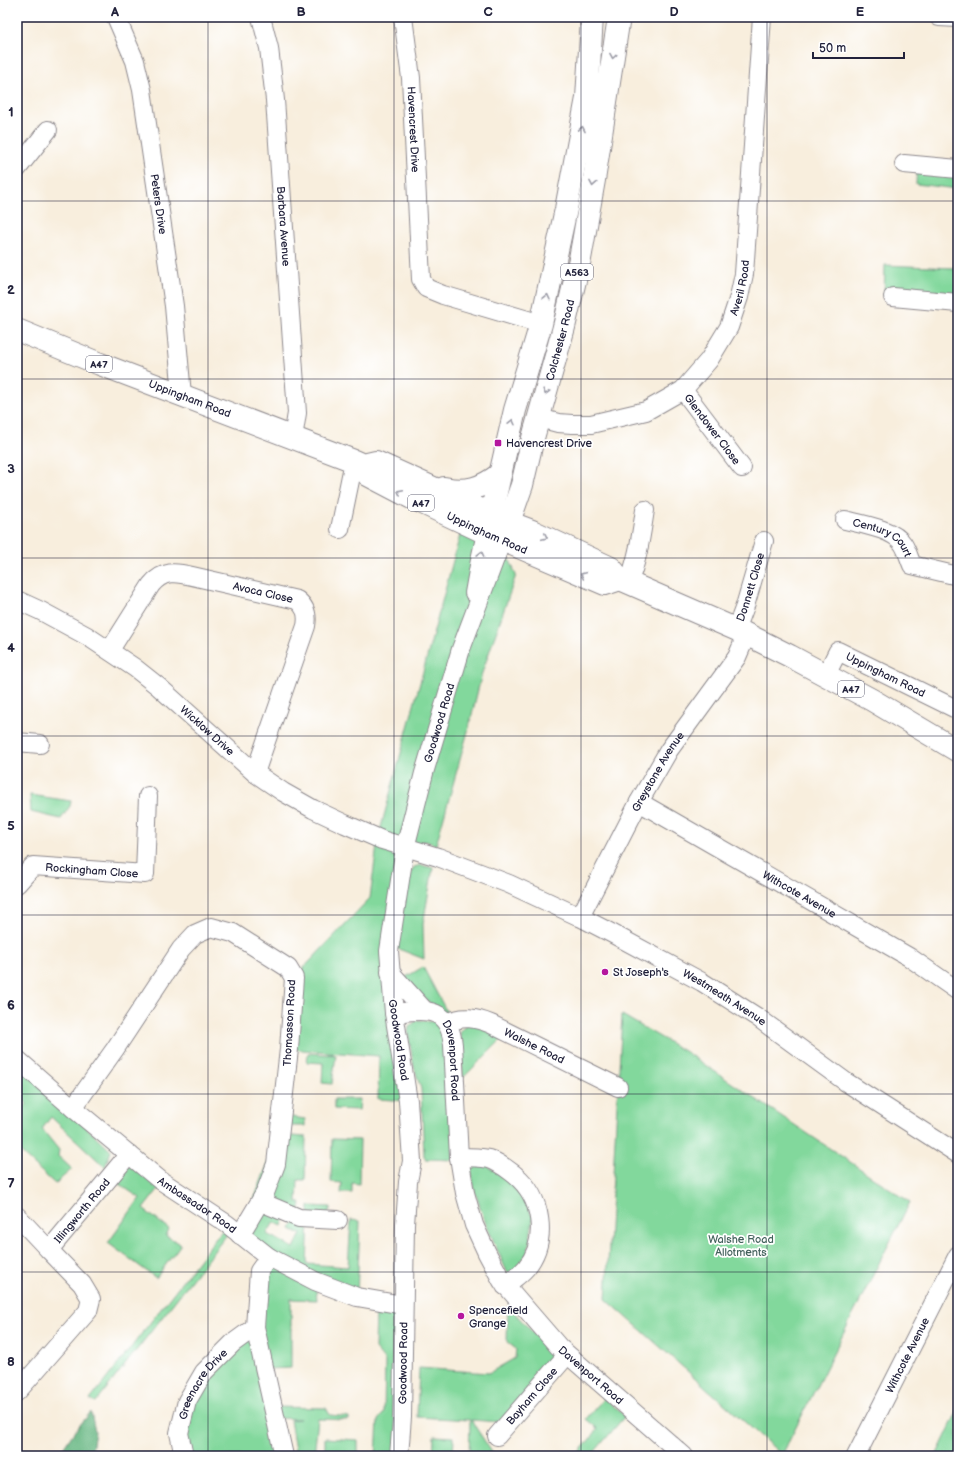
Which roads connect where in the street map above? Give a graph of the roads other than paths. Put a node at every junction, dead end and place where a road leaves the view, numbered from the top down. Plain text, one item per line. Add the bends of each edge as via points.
1 (116, 17) edge
2 (261, 17) edge
3 (403, 17) edge
4 (592, 17) edge
5 (619, 17) edge
6 (762, 17) edge
7 (939, 17) edge
8 (958, 18) edge
9 (48, 130) dead end
10 (904, 164) dead end
11 (17, 169) edge
12 (958, 169) edge
13 (894, 297) dead end
14 (958, 303) edge
15 (541, 324) junction
16 (17, 330) edge
17 (683, 390) junction
18 (182, 395) junction
19 (539, 418) junction
20 (294, 438) junction
21 (358, 463) junction
22 (742, 468) dead end
23 (500, 474) junction
24 (428, 485) junction
25 (645, 510) dead end
26 (845, 520) dead end
27 (497, 527) junction
28 (340, 530) dead end
29 (764, 541) dead end
30 (958, 576) edge
31 (624, 581) junction
32 (17, 600) edge
33 (742, 632) junction
34 (110, 650) junction
35 (826, 675) junction
36 (958, 710) edge
37 (17, 742) edge
38 (40, 744) dead end
39 (958, 751) edge
40 (255, 773) junction
41 (148, 796) dead end
42 (639, 802) junction
43 (405, 848) junction
44 (17, 884) edge
45 (580, 917) junction
46 (390, 972) junction
47 (958, 991) edge
48 (425, 1011) junction
49 (394, 1013) junction
50 (447, 1023) junction
51 (17, 1059) edge
52 (618, 1087) dead end
53 (73, 1108) junction
54 (129, 1154) junction
55 (958, 1154) edge
56 (459, 1157) junction
57 (261, 1202) junction
58 (17, 1216) edge
59 (338, 1220) dead end
60 (240, 1235) junction
61 (49, 1250) junction
62 (958, 1255) edge
63 (269, 1257) junction
64 (505, 1286) junction
65 (403, 1305) junction
66 (255, 1327) junction
67 (567, 1355) junction
68 (17, 1392) edge
69 (497, 1436) dead end
70 (184, 1456) edge
71 (284, 1456) edge
72 (399, 1456) edge
73 (684, 1456) edge
74 (856, 1456) edge

1 - 18 street, Peters Drive via 135,61 142,90 174,306
2 - 20 street, Barbara Avenue via 270,48 276,107 297,413
3 - 15 street, Havencrest Drive via 411,78 421,279 426,288 443,295
15 -> 4 highway, Colchester Road / A563 via 587,98
5 -> 19 highway, Colchester Road / A563 via 580,259
6 - 17 street, Averil Road via 744,274 729,327 709,360
7 - 8 street
9 - 11 street
10 - 12 street
13 - 14 street
23 -> 15 highway, Colchester Road / A563 via 515,410
16 - 18 highway, Uppingham Road / A47
17 - 19 street, Averil Road via 646,411 591,424 565,424
17 - 22 street, Glendower Close
18 - 20 highway, Uppingham Road / A47
19 - 27 highway, Colchester Road / A563 via 522,484
20 - 21 highway, Uppingham Road / A47
21 - 24 highway, Uppingham Road / A47 via 376,462
27 -> 21 highway, Uppingham Road / A47 via 412,498 368,475
21 - 28 street
23 - 24 highway via 472,489 447,489
23 - 27 highway, Colchester Road / A563
24 - 27 highway, Uppingham Road / A47
25 - 31 street via 633,572
26 - 30 street, Century Court via 886,531 903,543 912,564
27 - 31 highway, Uppingham Road / A47 via 605,584
27 - 43 street, Goodwood Road via 448,689
29 - 33 street, Donnett Close via 739,622
31 - 33 highway, Uppingham Road / A47
32 - 34 street, Wicklow Drive
33 - 35 highway, Uppingham Road / A47
33 - 42 street, Greystone Avenue via 743,643 737,657 669,750
34 - 40 street, Wicklow Drive via 160,687
34 - 40 street, Avoca Close via 151,584 169,573 175,572 297,600 307,614 306,626
35 - 36 street, Uppingham Road via 838,651
35 - 39 highway, Uppingham Road / A47
37 - 38 street
40 - 43 street, Wicklow Drive via 313,809
41 - 44 street, Rockingham Close via 145,874 33,866
42 - 45 street, Greystone Avenue
42 - 47 street, Withcote Avenue via 909,956
43 - 45 street, Westmeath Avenue via 438,857 509,884
43 - 46 street, Goodwood Road via 389,951
45 - 55 street, Westmeath Avenue via 708,986 757,1017 846,1082
46 - 48 street
46 - 49 street, Goodwood Road
48 - 49 street, Davenport Road
48 - 50 street, Davenport Road via 439,1016
49 - 65 street, Goodwood Road via 408,1100 412,1161 408,1182
50 - 52 street, Walshe Road via 467,1018 492,1024
50 - 56 street, Davenport Road via 453,1045
51 - 53 street, Ambassador Road
53 - 54 street, Ambassador Road
53 - 57 street, Thomasson Road via 181,949 195,934 211,927 232,933 288,968 294,978 276,1164
54 - 60 street, Ambassador Road via 160,1180
54 - 61 street, Illingworth Road
56 - 64 street, Davenport Road via 474,1225
56 - 64 street via 490,1159 504,1166 528,1188 537,1206 540,1230 536,1249 526,1267
57 - 59 street via 299,1218
57 - 60 street, Thomasson Road
58 - 61 street, Illingworth Road
60 - 63 street, Ambassador Road
61 - 68 street via 82,1284 91,1299 88,1311
62 - 74 street, Withcote Avenue
63 - 65 street, Ambassador Road via 315,1281 357,1297
63 - 66 street via 258,1271
64 - 67 street, Davenport Road
65 - 72 street, Goodwood Road
66 - 70 street, Greenacre Drive via 233,1343 204,1372 187,1401 179,1433
66 - 71 street
67 - 69 street, Bayham Close
67 - 73 street, Davenport Road

